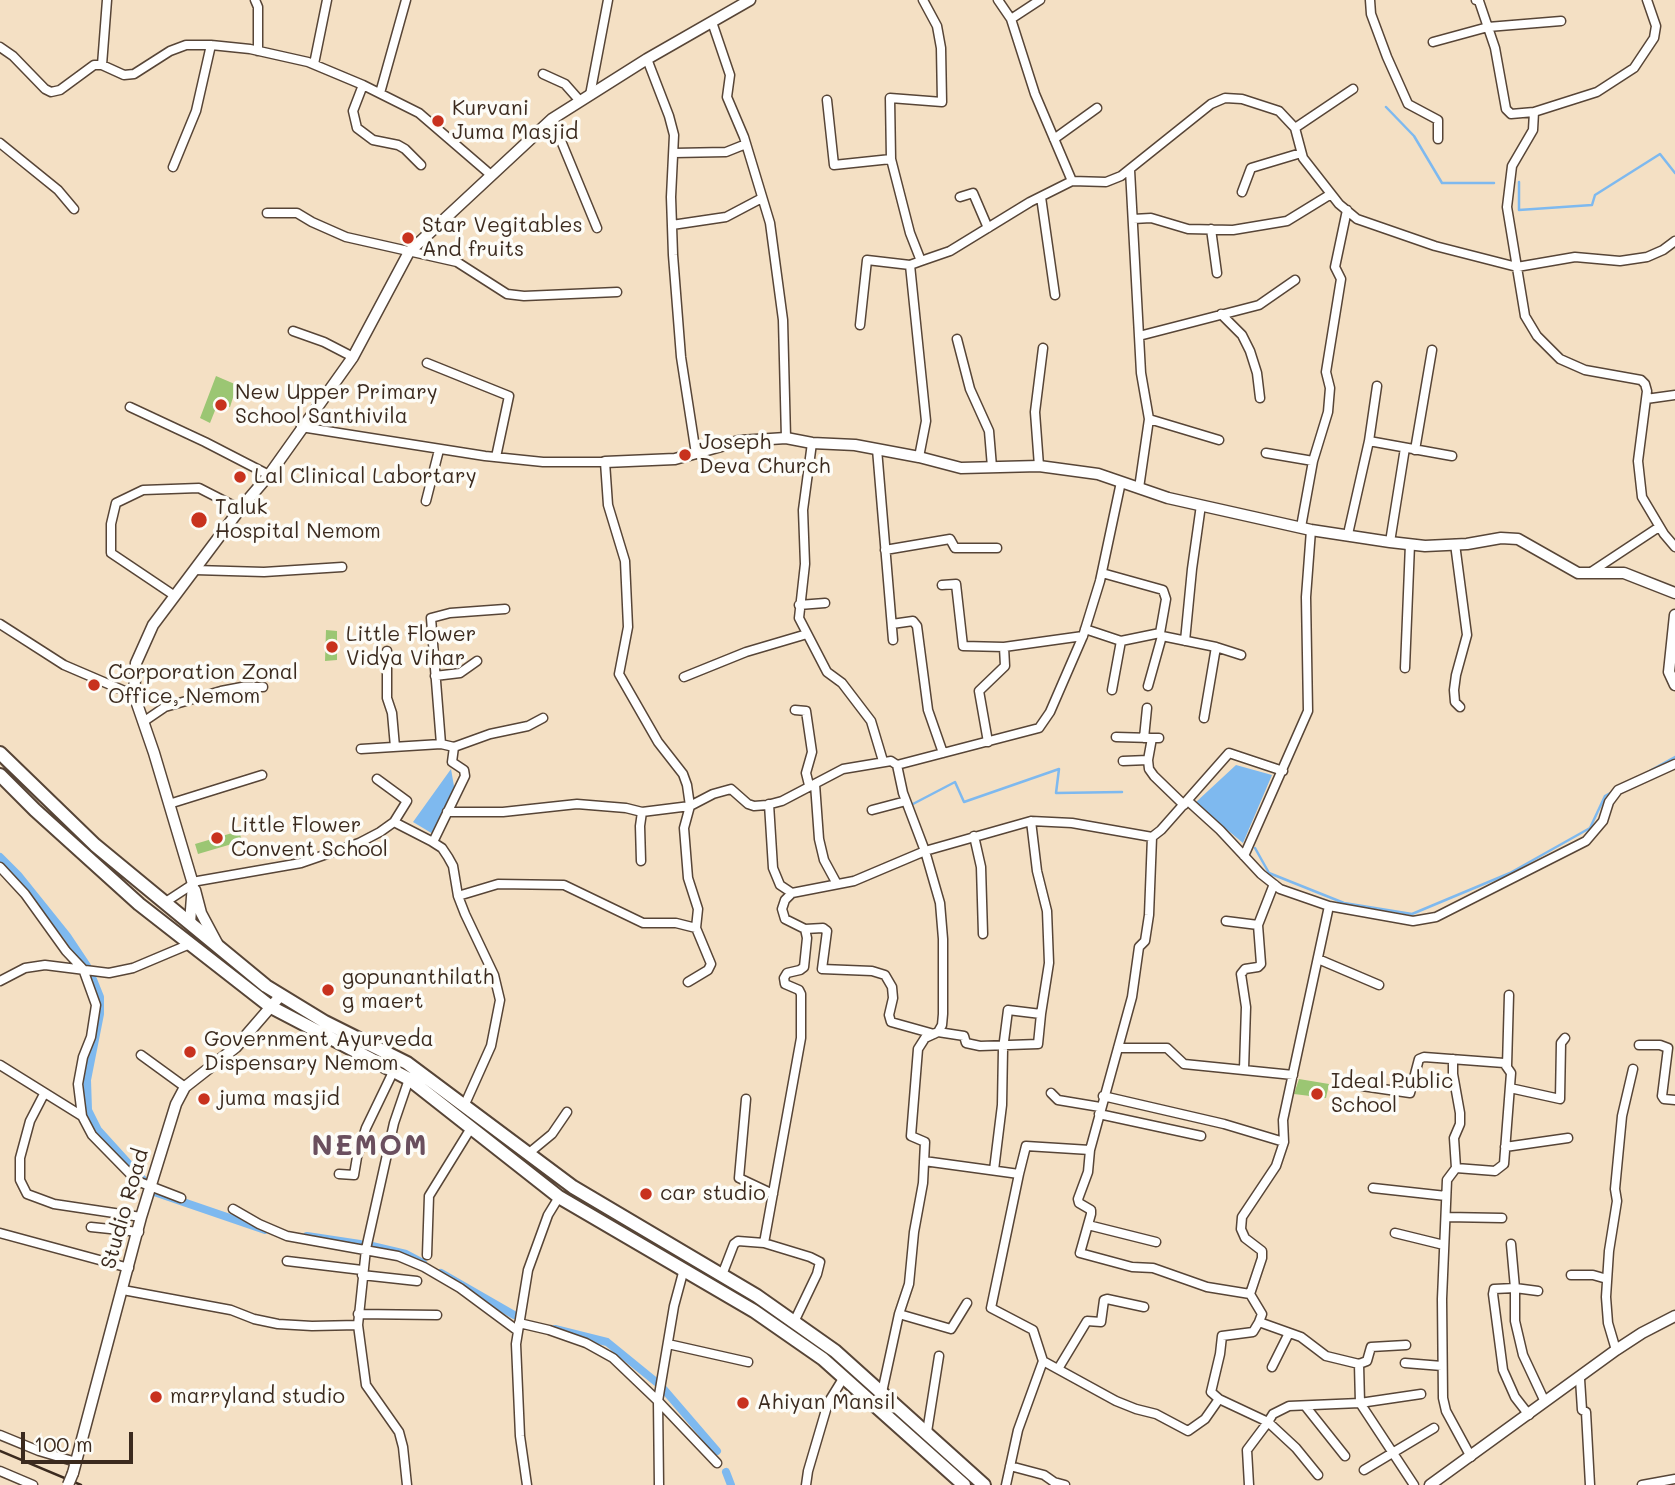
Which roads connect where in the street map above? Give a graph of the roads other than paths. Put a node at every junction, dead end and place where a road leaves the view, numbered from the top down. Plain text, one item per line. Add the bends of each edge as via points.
1 (107, 0) edge
2 (256, 0) edge
3 (327, 0) edge
4 (406, 0) edge
5 (608, 0) edge
6 (750, 0) edge
7 (923, 0) edge
8 (998, 0) edge
9 (1040, 0) edge
10 (1370, 0) edge
11 (1476, 0) edge
12 (1647, 0) edge
13 (1011, 19) junction
14 (1561, 21) dead end
15 (712, 22) junction
16 (1488, 27) junction
17 (1433, 42) dead end
18 (211, 44) junction
19 (0, 47) edge
20 (258, 51) junction
21 (647, 59) junction
22 (314, 64) junction
23 (102, 65) junction
24 (542, 74) dead end
25 (363, 85) junction
26 (1353, 89) dead end
27 (380, 93) junction
28 (590, 95) junction
29 (827, 100) dead end
30 (580, 101) junction
31 (1097, 108) dead end
32 (1534, 112) junction
33 (552, 119) junction
34 (1295, 128) junction
35 (1054, 139) junction
36 (1438, 139) dead end
37 (0, 143) edge
38 (746, 144) junction
39 (674, 153) junction
40 (1301, 153) junction
41 (891, 159) junction
42 (421, 165) dead end
43 (173, 167) dead end
44 (1130, 170) junction
45 (491, 174) junction
46 (1072, 181) junction
47 (1242, 192) dead end
48 (1331, 194) junction
49 (960, 197) dead end
50 (1041, 197) junction
51 (762, 198) junction
52 (74, 209) dead end
53 (1347, 210) junction
54 (267, 213) dead end
55 (1133, 219) junction
56 (671, 225) junction
57 (597, 228) dead end
58 (988, 228) junction
59 (1211, 229) junction
60 (1675, 241) edge
61 (410, 252) junction
62 (920, 261) junction
63 (910, 265) junction
64 (1517, 267) junction
65 (1217, 273) dead end
66 (1295, 280) dead end
67 (617, 292) dead end
68 (1055, 295) dead end
69 (1221, 314) junction
70 (860, 325) dead end
71 (293, 331) dead end
72 (1139, 336) junction
73 (957, 339) dead end
74 (1043, 348) dead end
75 (1432, 350) dead end
76 (353, 357) junction
77 (427, 363) dead end
78 (1377, 386) dead end
79 (1675, 395) edge
80 (1260, 398) dead end
81 (1646, 399) junction
82 (130, 407) dead end
83 (1149, 419) junction
84 (301, 427) junction
85 (786, 438) junction
86 (1219, 440) dead end
87 (1369, 441) junction
88 (812, 443) junction
89 (1405, 448) junction
90 (877, 449) junction
91 (439, 450) junction
92 (1415, 450) junction
93 (1266, 453) dead end
94 (696, 454) junction
95 (1452, 456) dead end
96 (496, 457) junction
97 (919, 457) junction
98 (1313, 461) junction
99 (605, 462) junction
100 (1039, 466) junction
101 (992, 467) junction
102 (268, 475) junction
103 (1121, 482) junction
104 (1139, 488) junction
105 (426, 501) dead end
106 (1201, 505) junction
107 (240, 509) junction
108 (1660, 527) junction
109 (1306, 529) junction
110 (1348, 534) junction
111 (1390, 542) junction
112 (1410, 544) junction
113 (1455, 544) junction
114 (1675, 547) edge
115 (997, 548) dead end
116 (885, 550) junction
117 (342, 567) dead end
118 (195, 570) junction
119 (1591, 572) junction
120 (1102, 573) junction
121 (942, 585) dead end
122 (1675, 593) edge
123 (175, 596) junction
124 (825, 603) dead end
125 (799, 605) junction
126 (505, 609) dead end
127 (1675, 615) edge
128 (0, 624) edge
129 (892, 624) junction
130 (1084, 632) junction
131 (807, 634) junction
132 (1161, 634) junction
133 (893, 640) dead end
134 (1121, 641) junction
135 (1185, 641) junction
136 (1004, 647) junction
137 (1216, 647) junction
138 (1673, 650) edge
139 (387, 651) dead end
140 (1241, 655) dead end
141 (477, 661) dead end
142 (1405, 668) dead end
143 (435, 676) junction
144 (684, 677) dead end
145 (1675, 685) edge
146 (1148, 686) dead end
147 (263, 687) dead end
148 (1112, 690) dead end
149 (134, 695) junction
150 (1147, 708) dead end
151 (1460, 708) dead end
152 (795, 710) dead end
153 (543, 718) dead end
154 (1204, 718) dead end
155 (143, 722) junction
156 (1115, 737) dead end
157 (1151, 738) junction
158 (988, 742) junction
159 (441, 744) junction
160 (395, 747) junction
161 (454, 747) junction
162 (361, 749) dead end
163 (0, 753) edge
164 (943, 753) junction
165 (1148, 760) junction
166 (883, 761) junction
167 (1123, 761) dead end
168 (1675, 764) edge
169 (897, 765) junction
170 (1283, 771) junction
171 (0, 775) edge
172 (262, 775) dead end
173 (377, 779) dead end
174 (812, 785) junction
175 (906, 801) junction
176 (1186, 803) junction
177 (169, 804) junction
178 (769, 804) junction
179 (690, 806) junction
180 (872, 810) dead end
181 (447, 812) junction
182 (642, 812) junction
183 (394, 821) junction
184 (1031, 821) junction
185 (974, 836) junction
186 (1152, 837) junction
187 (433, 842) junction
188 (926, 851) junction
189 (1244, 856) junction
190 (641, 861) dead end
191 (0, 867) edge
192 (193, 883) junction
193 (837, 884) junction
194 (1274, 884) junction
195 (792, 893) junction
196 (458, 896) junction
197 (164, 903) junction
198 (1329, 906) junction
199 (1226, 921) dead end
200 (190, 923) junction
201 (1258, 925) junction
202 (696, 928) junction
203 (805, 929) junction
204 (983, 934) dead end
205 (185, 940) junction
206 (221, 950) junction
207 (1318, 959) junction
208 (83, 969) junction
209 (0, 981) edge
210 (688, 982) dead end
211 (1379, 985) dead end
212 (281, 995) junction
213 (1508, 995) dead end
214 (271, 1007) junction
215 (1041, 1014) junction
216 (936, 1033) junction
217 (1565, 1038) dead end
218 (1639, 1045) dead end
219 (1003, 1046) junction
220 (1118, 1048) junction
221 (141, 1055) dead end
222 (918, 1056) junction
223 (929, 1056) dead end
224 (1453, 1059) junction
225 (1507, 1066) junction
226 (1244, 1069) junction
227 (1633, 1069) dead end
228 (2, 1070) edge
229 (394, 1070) junction
230 (1293, 1075) junction
231 (409, 1079) junction
232 (1362, 1086) dead end
233 (185, 1087) junction
234 (1510, 1088) junction
235 (1051, 1093) dead end
236 (44, 1094) junction
237 (1103, 1096) junction
238 (746, 1098) dead end
239 (1675, 1100) edge
240 (465, 1104) junction
241 (1100, 1110) junction
242 (567, 1112) dead end
243 (82, 1116) junction
244 (471, 1128) junction
245 (1201, 1136) dead end
246 (1568, 1138) dead end
247 (1284, 1142) junction
248 (1505, 1147) junction
249 (1090, 1150) junction
250 (529, 1153) junction
251 (924, 1161) junction
252 (1456, 1168) junction
253 (994, 1170) junction
254 (339, 1174) dead end
255 (1019, 1174) junction
256 (150, 1186) junction
257 (1373, 1188) dead end
258 (773, 1194) junction
259 (1446, 1196) junction
260 (559, 1197) junction
261 (181, 1198) dead end
262 (233, 1209) dead end
263 (141, 1217) junction
264 (1446, 1217) junction
265 (1502, 1218) dead end
266 (1088, 1225) junction
267 (91, 1227) dead end
268 (139, 1232) junction
269 (0, 1233) edge
270 (1395, 1233) dead end
271 (1156, 1242) dead end
272 (764, 1243) junction
273 (1511, 1244) dead end
274 (1444, 1245) junction
275 (366, 1249) junction
276 (427, 1255) dead end
277 (287, 1261) dead end
278 (129, 1268) junction
279 (684, 1269) junction
280 (362, 1273) junction
281 (722, 1275) junction
282 (1571, 1275) dead end
283 (1607, 1279) junction
284 (417, 1281) dead end
285 (1515, 1287) junction
286 (123, 1290) junction
287 (1538, 1290) dead end
288 (1250, 1294) junction
289 (967, 1303) dead end
290 (1144, 1307) dead end
291 (358, 1314) junction
292 (899, 1314) junction
293 (437, 1315) dead end
294 (1675, 1316) edge
295 (794, 1322) junction
296 (1259, 1322) junction
297 (358, 1325) junction
298 (519, 1327) junction
299 (1289, 1333) junction
300 (668, 1344) junction
301 (1406, 1345) dead end
302 (1616, 1350) junction
303 (939, 1356) dead end
304 (1043, 1361) junction
305 (748, 1362) dead end
306 (1405, 1363) dead end
307 (1360, 1364) junction
308 (1442, 1366) junction
309 (1272, 1367) dead end
310 (1058, 1369) junction
311 (844, 1377) junction
312 (1580, 1379) junction
313 (1421, 1394) dead end
314 (879, 1399) junction
315 (1219, 1399) junction
316 (658, 1401) junction
317 (1545, 1402) junction
318 (1360, 1403) junction
319 (1306, 1407) junction
320 (1529, 1415) junction
321 (1268, 1423) junction
322 (1434, 1428) dead end
323 (927, 1432) junction
324 (0, 1434) edge
325 (1393, 1453) junction
326 (1345, 1456) dead end
327 (1471, 1457) junction
328 (718, 1463) dead end
329 (1010, 1466) junction
330 (74, 1468) junction
331 (1364, 1470) dead end
332 (0, 1471) edge
333 (1318, 1475) dead end
334 (1675, 1479) edge
335 (527, 1483) edge
336 (958, 1483) edge
337 (33, 1485) edge
338 (68, 1485) edge
339 (407, 1485) edge
340 (659, 1485) edge
341 (806, 1485) edge
342 (984, 1485) edge
343 (1006, 1485) edge
344 (1065, 1485) edge
345 (1250, 1485) edge
346 (1415, 1485) edge
347 (1430, 1485) edge
348 (1590, 1485) edge
349 (1642, 1485) edge

1 - 23 street
2 - 20 street
3 - 22 street
4 - 27 street
5 - 28 street
6 - 15 street
7 - 41 street via 937,26 942,102 890,98
8 - 13 street
9 - 13 street
10 - 36 street via 1387,57 1408,104 1438,120
11 - 16 street
12 - 32 street via 1656,26 1654,38 1634,68 1597,92
13 - 35 street
14 - 16 street
15 - 21 street
15 - 38 street via 730,75 727,97
16 - 17 street
16 - 32 street via 1506,109 1511,114
18 - 20 street
18 - 23 street via 170,51 135,74 124,75
18 - 43 street via 196,111
19 - 23 street via 51,92 94,65
20 - 22 street
21 - 28 street
21 - 39 street via 669,116
22 - 25 street
24 - 30 street via 565,85
25 - 27 street
25 - 42 street via 353,111 357,128 373,140 405,149
26 - 34 street
27 - 45 street via 419,113
28 - 30 street
29 - 41 street via 834,165
30 - 33 street
31 - 35 street
32 - 64 street via 1533,130 1512,166 1507,207
33 - 45 street
33 - 57 street
34 - 40 street
34 - 44 street via 1279,111 1225,98 1211,104
35 - 46 street
37 - 52 street via 58,190
38 - 39 street via 726,152
38 - 51 street
39 - 56 street
40 - 47 street via 1251,168
40 - 48 street
41 - 62 street
44 - 46 street via 1105,182
44 - 55 street
45 - 61 street
46 - 50 street
48 - 53 street
48 - 59 street via 1287,221
49 - 58 street via 972,193
50 - 58 street
50 - 68 street
51 - 56 street via 726,217
51 - 85 street via 770,222 783,320
53 - 64 street via 1357,219 1435,246
53 - 98 street via 1335,267 1341,279 1326,372 1328,412
54 - 61 street via 297,213 346,237
55 - 59 street
55 - 72 street
56 - 94 street via 681,357
58 - 62 street via 950,251
59 - 65 street
60 - 64 street via 1647,257 1620,261 1575,257
61 - 67 street via 457,262 507,294
61 - 76 street
62 - 63 street
63 - 70 street via 867,260
63 - 97 street via 926,421
64 - 81 street via 1525,316 1560,359 1586,370 1641,380
66 - 69 street via 1259,305
69 - 72 street
69 - 80 street via 1242,335 1250,351
71 - 76 street
72 - 83 street
73 - 101 street via 970,389 989,431
74 - 100 street via 1035,412
75 - 92 street
76 - 84 street
77 - 96 street via 509,396
78 - 87 street
79 - 81 street
81 - 108 street via 1638,461 1642,497
82 - 102 street
83 - 86 street
83 - 104 street
84 - 91 street
84 - 102 street
85 - 88 street
85 - 94 street via 739,441
87 - 89 street
87 - 110 street
88 - 90 street
88 - 125 street via 803,510 805,564
89 - 92 street
89 - 111 street
90 - 97 street
90 - 116 street
91 - 96 street
91 - 105 street
92 - 95 street
93 - 98 street
94 - 99 street
96 - 99 street
97 - 101 street via 961,468
98 - 109 street
99 - 179 street via 608,505 625,561 628,627 619,674 658,742 683,774
100 - 101 street
100 - 103 street
102 - 107 street
103 - 104 street
103 - 120 street
104 - 106 street
106 - 109 street
106 - 135 street
107 - 118 street
107 - 123 street via 199,488 143,490 116,503 111,553
108 - 114 street
108 - 119 street
109 - 110 street
109 - 170 street via 1308,710
110 - 111 street
111 - 112 street
112 - 113 street
112 - 142 street
113 - 119 street via 1518,539 1578,573
113 - 151 street via 1468,635 1455,682 1454,702
115 - 116 street via 955,548 950,539
116 - 129 street
117 - 118 street
118 - 123 street
119 - 122 street via 1624,573
120 - 130 street
120 - 132 street via 1163,590
121 - 136 street via 956,584 963,646
123 - 149 street via 153,625 136,663
124 - 125 street
125 - 131 street
126 - 143 street via 431,618
127 - 138 street
128 - 149 street via 64,665
129 - 133 street
129 - 164 street via 913,621 917,626 928,710
130 - 134 street
130 - 136 street
130 - 158 street via 1039,728
131 - 144 street
131 - 166 street via 827,672 842,683 871,721
132 - 134 street
132 - 135 street
132 - 146 street
134 - 148 street
135 - 137 street
136 - 158 street via 1005,666 979,691
137 - 140 street
137 - 154 street
138 - 145 street via 1670,672
139 - 160 street via 387,698
141 - 143 street via 460,673
143 - 159 street
147 - 155 street via 221,691 165,708
149 - 155 street
150 - 157 street
152 - 174 street via 806,711 812,752 806,773
153 - 161 street
155 - 177 street
156 - 157 street
157 - 165 street
158 - 164 street
159 - 160 street
159 - 161 street
160 - 162 street
161 - 181 street via 452,762 465,776
163 - 197 main road via 95,845
164 - 169 street
165 - 167 street
165 - 176 street via 1154,776
166 - 169 street
166 - 174 street via 843,769
168 - 198 street via 1618,790 1603,821 1586,841 1436,918 1413,921
169 - 175 street
170 - 176 street via 1229,754
170 - 189 street
171 - 205 main road via 85,856
172 - 177 street
173 - 183 street via 407,801
174 - 178 street
174 - 193 street via 824,860
175 - 180 street
175 - 188 street
176 - 186 street
176 - 189 street
177 - 192 street
178 - 179 street via 748,804 731,789
178 - 195 street via 773,869 780,885
179 - 182 street
179 - 202 street via 684,828 688,877 698,909
181 - 182 street via 578,804
181 - 187 street
182 - 190 street
183 - 187 street
183 - 192 street via 359,843 302,863
184 - 185 street
184 - 186 street
184 - 215 street via 1050,950
185 - 188 street
185 - 204 street via 981,867
186 - 220 street via 1145,941 1139,947
187 - 196 street via 453,866
188 - 193 street
188 - 216 street via 940,903 943,939 943,1014
189 - 194 street
191 - 208 street
192 - 197 street
192 - 200 street
192 - 206 street via 201,914
193 - 195 street
194 - 198 street
194 - 201 street
195 - 203 street via 782,914
196 - 202 street via 498,884 564,885 643,923
196 - 240 street via 494,975 500,1000 491,1046
197 - 200 main road
198 - 207 street
199 - 201 street
200 - 205 main road
200 - 206 main road
201 - 226 street via 1261,964 1241,974 1246,1007
202 - 210 street via 711,964
203 - 216 street via 827,931 822,969 880,972 892,987 891,1022
203 - 258 street via 804,967 784,978 785,984 801,993 802,1031
205 - 208 street via 133,968 109,973
205 - 214 main road
206 - 212 main road
207 - 211 street
207 - 230 street
208 - 209 street via 36,966
208 - 243 street via 96,1005 78,1084
212 - 214 street, Studio Road
212 - 240 main road via 407,1063
213 - 225 street
214 - 229 main road
214 - 233 street, Studio Road via 236,1047
215 - 219 street via 1038,1044
215 - 219 street via 1008,1010
216 - 219 street via 964,1036 966,1043 980,1046
216 - 222 street via 921,1043
217 - 234 street via 1560,1099
218 - 239 street via 1668,1048 1662,1096
219 - 253 street
220 - 226 street via 1167,1048 1184,1064
220 - 237 street
221 - 233 street
222 - 223 street
222 - 251 street via 911,1136 925,1142
224 - 225 street
224 - 232 street via 1419,1059 1410,1093
224 - 252 street via 1460,1113 1454,1138
225 - 234 street
226 - 230 street
227 - 283 street via 1622,1116
228 - 236 street
229 - 231 main road
229 - 254 street via 366,1128 354,1175
230 - 247 street via 1283,1120
231 - 244 main road
231 - 275 street via 394,1124
233 - 256 street, Studio Road
234 - 248 street
235 - 241 street via 1058,1100
236 - 243 street
236 - 263 street via 30,1121 20,1158 20,1180 27,1194 54,1205
237 - 241 street
237 - 247 street
238 - 258 street via 739,1178
240 - 250 main road
241 - 245 street
241 - 249 street
242 - 250 street via 552,1134
243 - 256 street via 106,1151 137,1181
244 - 260 main road
244 - 276 street via 429,1196
246 - 248 street
247 - 288 street via 1276,1166 1242,1217 1245,1238 1262,1251
248 - 252 street via 1504,1164 1495,1171
249 - 255 street via 1026,1146
249 - 266 street via 1078,1199 1091,1210
250 - 281 main road via 573,1187
251 - 253 street
251 - 292 street via 909,1284
252 - 259 street via 1447,1180
253 - 255 street
255 - 304 street via 991,1308 1033,1330
256 - 261 street
256 - 263 street, Studio Road
257 - 259 street
258 - 272 street
259 - 264 street
260 - 279 main road
260 - 298 street via 527,1270
262 - 275 street via 287,1236
263 - 268 street, Studio Road
264 - 265 street
264 - 274 street
266 - 271 street
266 - 288 street via 1080,1253
267 - 268 street
268 - 278 street, Studio Road
269 - 278 street
270 - 274 street
272 - 281 street via 734,1244
272 - 295 street via 820,1262
273 - 285 street
274 - 308 street
275 - 280 street
275 - 298 street via 424,1267
277 - 280 street
278 - 286 street, Studio Road
279 - 300 street
279 - 311 main road via 754,1311
280 - 284 street
280 - 291 street
281 - 295 main road
282 - 283 street
283 - 302 street via 1608,1323
285 - 287 street
285 - 317 street via 1523,1355
285 - 320 street via 1493,1290 1496,1330 1503,1370
286 - 297 street via 231,1310 278,1324
286 - 330 street, Studio Road
288 - 296 street via 1262,1314
289 - 292 street via 951,1329
290 - 310 street via 1104,1300 1101,1322 1087,1321
291 - 293 street
291 - 297 street
292 - 314 street
294 - 302 street
295 - 314 main road via 835,1351
296 - 299 street
296 - 315 street via 1253,1332 1222,1336 1211,1392
297 - 339 street via 366,1385 399,1432
298 - 316 street via 549,1330 586,1343 613,1358
298 - 335 street via 516,1375
299 - 307 street via 1326,1356
299 - 309 street
300 - 305 street
300 - 316 street
301 - 307 street via 1371,1347 1367,1361
302 - 312 street
303 - 323 street
304 - 310 street
304 - 329 street
306 - 308 street
307 - 318 street
308 - 327 street via 1447,1411
310 - 315 street via 1116,1401 1157,1414 1188,1431 1205,1419
311 - 314 main road
311 - 341 street via 828,1403
312 - 317 street
312 - 348 street
313 - 318 street
314 - 323 main road
314 - 336 main road
315 - 321 street
316 - 328 street
316 - 340 street
317 - 320 street
318 - 319 street
318 - 325 street
319 - 321 street via 1289,1406
319 - 326 street
320 - 327 street
321 - 333 street
321 - 345 street via 1247,1450
322 - 325 street
323 - 342 main road
324 - 330 street
325 - 331 street
325 - 346 street
327 - 347 street
329 - 343 street
329 - 344 street
330 - 338 street, Studio Road, bridge
332 - 337 street
334 - 349 street

